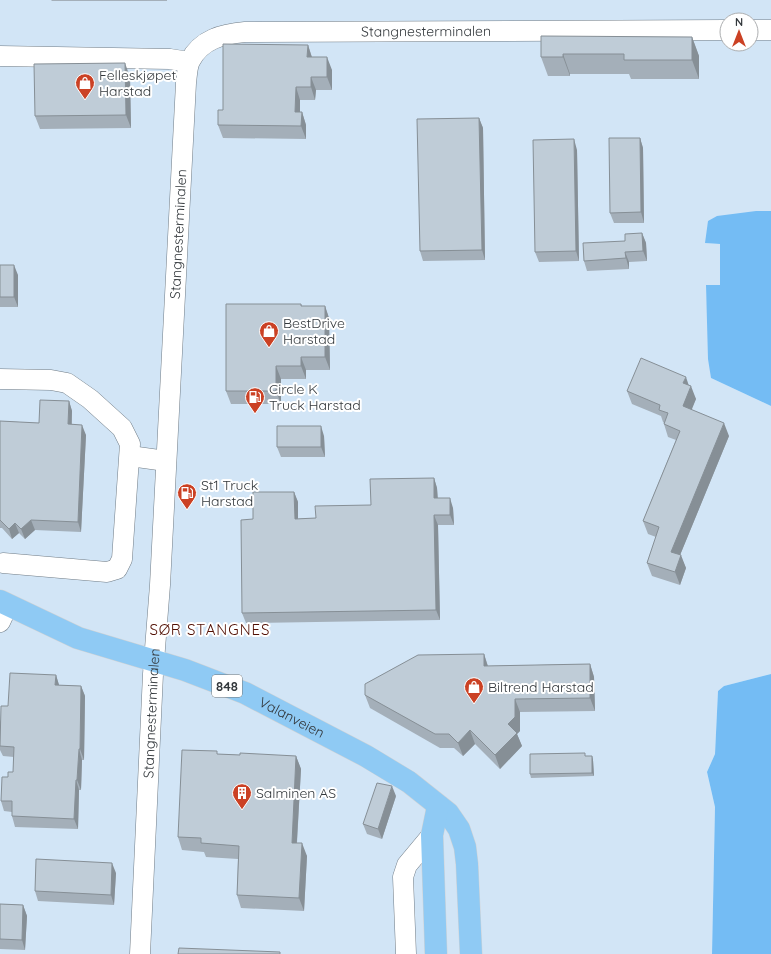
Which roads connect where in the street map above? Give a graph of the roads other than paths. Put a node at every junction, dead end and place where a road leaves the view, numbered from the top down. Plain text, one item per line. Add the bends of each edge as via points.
1 (719, 30) edge
2 (759, 30) edge
3 (771, 30) edge
4 (0, 56) edge
5 (189, 62) junction
6 (0, 379) edge
7 (130, 456) junction
8 (166, 461) junction
9 (3, 563) dead end
10 (3, 609) edge
11 (154, 661) junction
12 (438, 806) junction
13 (432, 835) junction
14 (140, 954) edge
15 (406, 954) edge
16 (436, 954) edge
17 (471, 954) edge

1 - 5 street, Stangnesterminalen via 228,33 199,47
2 - 3 street
4 - 5 street
5 - 8 street, Stangnesterminalen
6 - 7 street via 51,380 67,383 90,399 122,428 130,444
7 - 8 street
7 - 9 street via 122,559 117,569 108,572
8 - 11 street, Stangnesterminalen
10 - 11 main road, Valanveien / 848 via 78,638
11 - 12 main road, Valanveien / 848 via 217,682 277,709 366,756 409,782
11 - 14 street, Stangnesterminalen
12 - 13 main road
12 - 17 main road, 848 via 448,813 459,829 465,847
13 - 15 street via 407,865 403,877
13 - 16 main road

